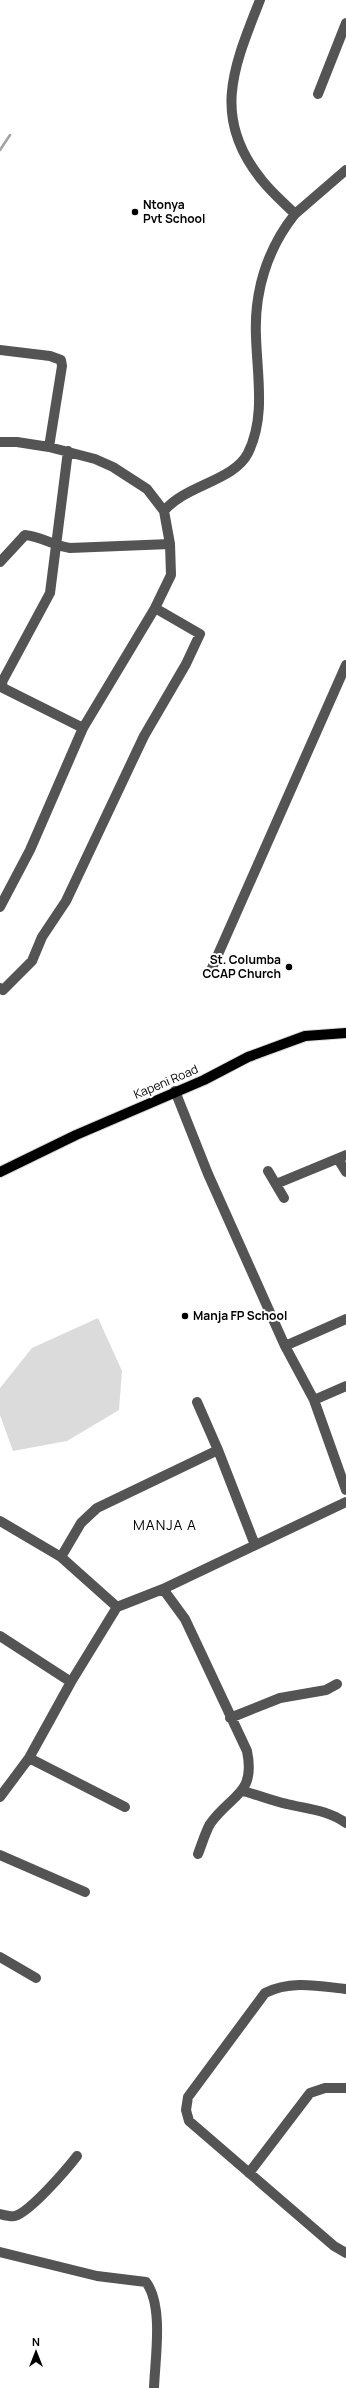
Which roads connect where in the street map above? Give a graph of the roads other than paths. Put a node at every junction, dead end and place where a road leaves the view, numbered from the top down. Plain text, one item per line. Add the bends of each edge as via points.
1 (260, 0) edge
2 (346, 23) edge
3 (318, 94) dead end
4 (346, 170) edge
5 (295, 214) junction
6 (0, 350) edge
7 (0, 442) edge
8 (49, 446) junction
9 (68, 451) junction
10 (164, 511) junction
11 (170, 544) junction
12 (56, 546) junction
13 (0, 562) edge
14 (155, 608) junction
15 (346, 665) edge
16 (83, 728) junction
17 (0, 907) edge
18 (212, 968) dead end
19 (0, 988) edge
20 (346, 1033) edge
21 (175, 1091) junction
22 (342, 1157) edge
23 (268, 1171) dead end
24 (0, 1172) edge
25 (346, 1172) edge
26 (276, 1184) junction
27 (284, 1198) dead end
28 (346, 1319) edge
29 (285, 1346) junction
30 (346, 1386) edge
31 (314, 1400) junction
32 (197, 1402) dead end
33 (218, 1450) junction
34 (346, 1490) edge
35 (346, 1502) edge
36 (0, 1521) edge
37 (255, 1545) junction
38 (62, 1557) junction
39 (163, 1589) junction
40 (117, 1607) junction
41 (0, 1636) edge
42 (71, 1682) junction
43 (337, 1684) dead end
44 (230, 1718) junction
45 (29, 1758) junction
46 (243, 1791) junction
47 (0, 1797) edge
48 (125, 1807) dead end
49 (346, 1823) edge
50 (198, 1854) dead end
51 (0, 1855) edge
52 (85, 1892) dead end
53 (0, 1957) edge
54 (36, 1978) dead end
55 (346, 1989) edge
56 (346, 2088) edge
57 (77, 2156) dead end
58 (249, 2173) junction
59 (0, 2214) edge
60 (0, 2252) edge
61 (346, 2253) edge
62 (154, 2388) edge

1 - 5 street via 233,78 230,97 232,118 236,134 254,170
2 - 3 street
4 - 5 street
5 - 10 street via 278,241 260,282 256,334 259,416 247,455 232,470 173,501
6 - 8 street via 50,356 62,360
7 - 8 street
8 - 9 street
9 - 10 street via 113,467 147,489
9 - 12 street
10 - 11 street
11 - 12 street via 70,548
11 - 14 street via 171,575
12 - 13 street via 25,535
12 - 16 street via 50,593 2,682 3,688
14 - 16 street
14 - 19 street via 200,634 186,664 144,736 66,901 42,937 32,961 4,990
15 - 18 street
16 - 17 street via 30,850
20 - 21 main road, Kapeni Road via 313,1034 298,1038 248,1057 204,1080
21 - 24 main road, Kapeni Road
21 - 29 street via 208,1174
22 - 25 street
22 - 26 street
23 - 26 street
26 - 27 street
28 - 29 street
29 - 31 street
30 - 31 street
31 - 34 street
32 - 33 street
33 - 37 street
33 - 38 street via 97,1508 81,1523
35 - 37 street
36 - 38 street
37 - 39 street
38 - 40 street
39 - 40 street
39 - 44 street via 185,1619
40 - 42 street
41 - 42 street
42 - 45 street
43 - 44 street via 326,1690 280,1698
44 - 46 street via 247,1751 249,1762 248,1782
45 - 47 street
45 - 48 street
46 - 49 street via 287,1804 313,1808 337,1816
46 - 50 street via 210,1825
51 - 52 street
53 - 54 street
55 - 58 street via 292,1985 277,1987 265,1993 188,2097 186,2110 189,2121
56 - 58 street via 325,2088 310,2093
57 - 59 street via 63,2174 23,2212 14,2216
58 - 61 street via 334,2246
60 - 62 street via 97,2276 146,2282 156,2304

